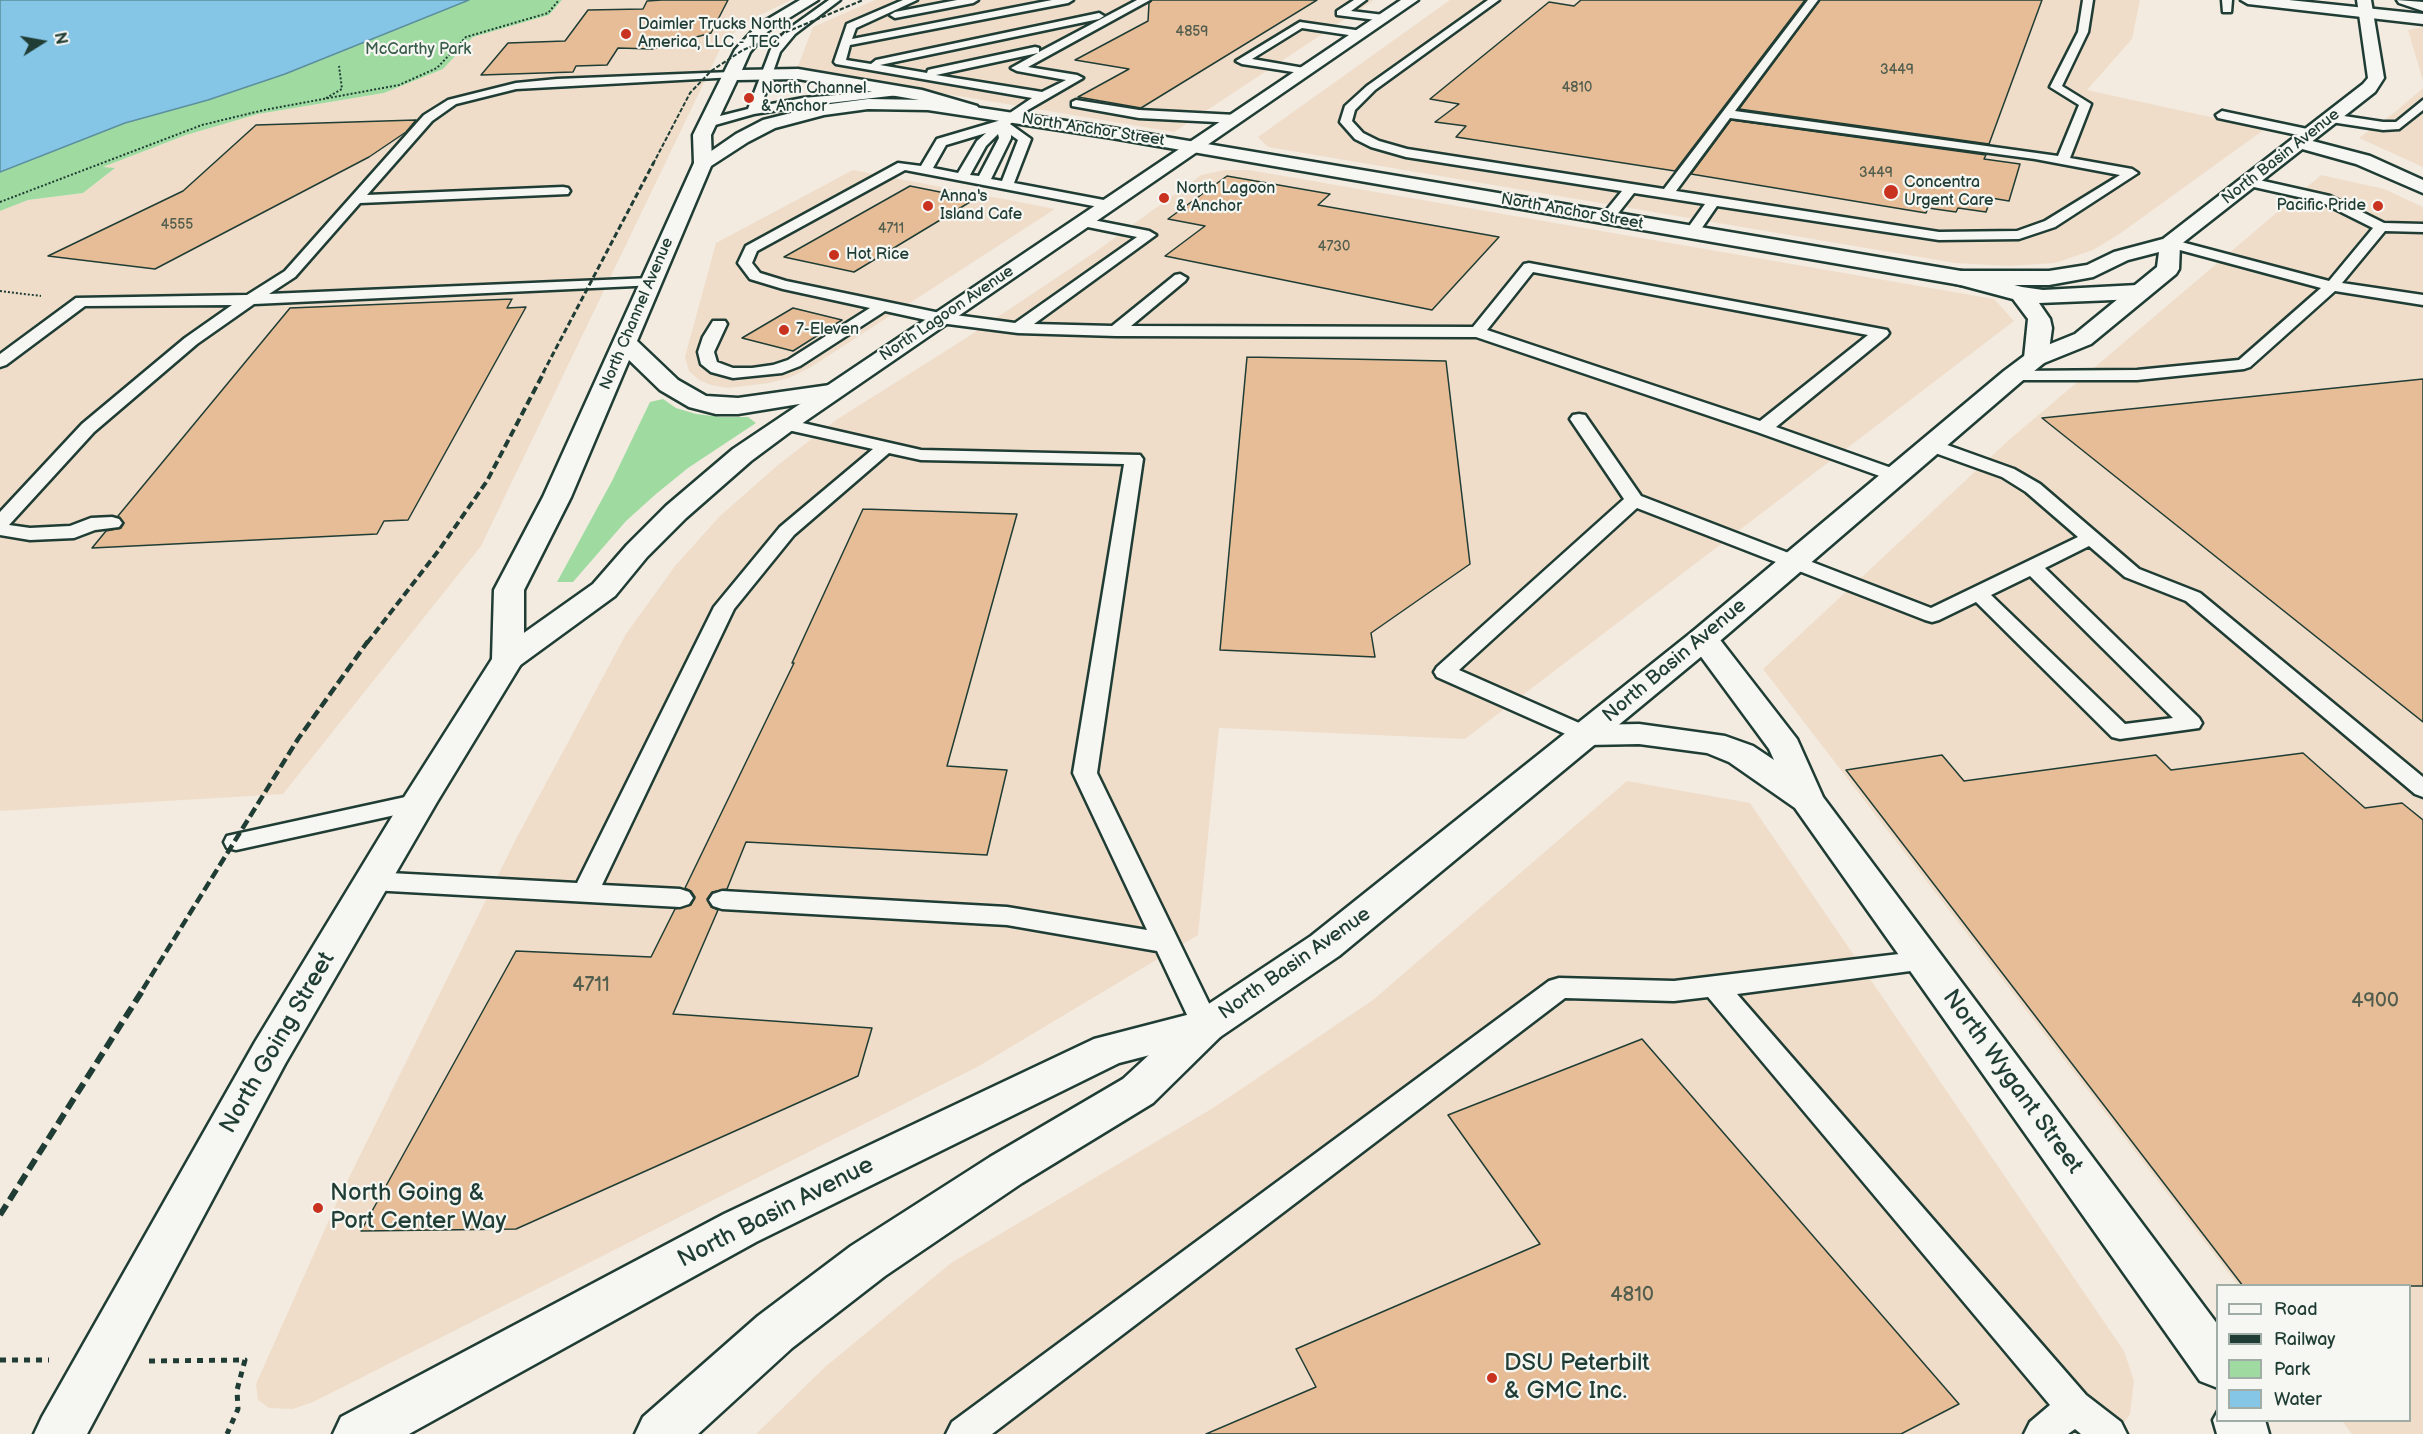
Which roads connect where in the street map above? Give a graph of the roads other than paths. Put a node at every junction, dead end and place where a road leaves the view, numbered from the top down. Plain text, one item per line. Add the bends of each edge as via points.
1 (811, 0) edge
2 (834, 0) edge
3 (912, 0) edge
4 (973, 0) edge
5 (1068, 0) edge
6 (1145, 0) edge
7 (1361, 0) edge
8 (1411, 0) edge
9 (1494, 0) edge
10 (1813, 0) edge
11 (2088, 0) edge
12 (2248, 0) edge
13 (2404, 0) edge
14 (2365, 6) edge
15 (2423, 7) edge
16 (1127, 10) junction
17 (1384, 18) junction
18 (2423, 19) edge
19 (862, 21) junction
20 (1362, 33) junction
21 (846, 43) junction
22 (1063, 44) junction
23 (862, 65) junction
24 (1306, 71) junction
25 (767, 74) junction
26 (731, 75) junction
27 (919, 75) junction
28 (903, 92) junction
29 (1043, 96) junction
30 (1076, 104) dead end
31 (2423, 104) edge
32 (971, 110) junction
33 (753, 111) junction
34 (1727, 114) junction
35 (2222, 115) dead end
36 (2331, 118) junction
37 (1236, 119) junction
38 (2423, 119) edge
39 (2404, 120) junction
40 (1006, 121) junction
41 (708, 123) junction
42 (2307, 138) junction
43 (1194, 147) junction
44 (2063, 160) junction
45 (703, 163) junction
46 (950, 163) junction
47 (926, 170) junction
48 (962, 177) junction
49 (983, 181) junction
50 (2250, 182) junction
51 (1007, 185) junction
52 (2423, 187) edge
53 (1630, 189) junction
54 (563, 191) dead end
55 (1666, 195) junction
56 (357, 198) junction
57 (1713, 202) junction
58 (1108, 205) junction
59 (1607, 218) junction
60 (1083, 222) junction
61 (2381, 227) junction
62 (2423, 228) edge
63 (2405, 229) junction
64 (1692, 232) junction
65 (2423, 238) edge
66 (2170, 243) junction
67 (1180, 278) dead end
68 (1961, 278) junction
69 (651, 282) junction
70 (2332, 286) junction
71 (2138, 292) junction
72 (2021, 294) junction
73 (252, 298) junction
74 (2423, 300) edge
75 (883, 306) junction
76 (940, 318) junction
77 (718, 324) dead end
78 (1018, 328) junction
79 (1116, 331) junction
80 (1478, 332) junction
81 (625, 342) junction
82 (2036, 358) junction
83 (0, 362) edge
84 (2013, 376) junction
85 (830, 392) junction
86 (1579, 419) dead end
87 (784, 423) junction
88 (1763, 428) junction
89 (1930, 445) junction
90 (886, 447) junction
91 (1894, 475) junction
92 (1634, 500) junction
93 (112, 523) dead end
94 (0, 526) edge
95 (2091, 538) junction
96 (1794, 561) junction
97 (2032, 567) junction
98 (1978, 593) junction
99 (1703, 639) junction
100 (508, 659) junction
101 (1587, 735) junction
102 (2423, 789) edge
103 (1807, 800) junction
104 (419, 802) junction
105 (236, 842) dead end
106 (372, 881) junction
107 (585, 892) junction
108 (680, 898) dead end
109 (722, 900) dead end
110 (1167, 943) junction
111 (1924, 961) junction
112 (1715, 987) junction
113 (1206, 1026) junction
114 (2216, 1364) edge
115 (2074, 1407) junction
116 (60, 1434) edge
117 (359, 1434) edge
118 (661, 1434) edge
119 (964, 1434) edge
120 (2042, 1434) edge
121 (2109, 1434) edge

1 - 26 main road, North Channel Avenue via 753,37
2 - 25 lane via 784,38 771,58
3 - 19 lane
4 - 19 lane
5 - 21 lane
6 - 16 lane
7 - 17 lane via 1341,13
8 - 17 main road, North Lagoon Avenue
9 - 53 lane via 1371,88 1349,109 1346,122 1359,136 1406,153
10 - 34 lane
11 - 44 lane via 2083,32 2056,87 2085,104
12 - 14 main road
13 - 15 main road
14 - 18 main road
14 - 36 main road, North Basin Avenue via 2376,78
16 - 22 lane
16 - 23 lane
17 - 20 main road, North Lagoon Avenue
19 - 21 lane via 851,26
20 - 24 main road, North Lagoon Avenue
20 - 24 lane via 1300,25 1242,61
21 - 23 lane via 840,62
22 - 27 lane
22 - 29 lane via 1017,68 1077,78
23 - 27 lane
24 - 37 main road, North Lagoon Avenue
25 - 26 main road, North Anchor Street
25 - 28 main road, North Anchor Street via 798,74
25 - 33 lane
26 - 41 main road, North Channel Avenue
26 - 56 lane via 557,82 516,86 452,102 428,118
27 - 29 lane
28 - 32 main road, North Anchor Street
28 - 33 lane
29 - 40 lane
30 - 37 lane via 1138,114
31 - 39 lane
32 - 40 main road, North Anchor Street
32 - 45 main road, North Anchor Street via 890,104 823,110 753,131
33 - 41 lane
34 - 44 lane
34 - 55 lane
35 - 42 lane
36 - 39 lane via 2383,126 2398,125
36 - 42 main road, North Basin Avenue
37 - 43 main road, North Lagoon Avenue
38 - 39 lane
40 - 43 main road, North Anchor Street
40 - 46 lane via 961,143
40 - 47 lane via 941,142
40 - 48 lane via 981,144
40 - 49 lane via 1005,138
40 - 51 lane via 1025,139
41 - 45 main road, North Channel Avenue via 702,135
42 - 50 main road, North Basin Avenue
42 - 52 main road
43 - 58 main road, North Lagoon Avenue
43 - 59 main road, North Anchor Street
44 - 57 lane via 2132,173 2050,224 2019,235 1939,236
45 - 69 main road, North Channel Avenue
46 - 47 lane
46 - 48 lane
47 - 75 lane via 903,166 751,249 745,263 755,276 783,285
48 - 49 lane
49 - 51 lane
50 - 61 lane via 2325,200
50 - 66 main road, North Basin Avenue
51 - 58 lane
53 - 55 lane
53 - 59 lane
54 - 56 lane
55 - 57 lane
56 - 73 lane via 290,274
57 - 64 lane
58 - 60 main road, North Lagoon Avenue
59 - 64 main road, North Anchor Street
60 - 76 main road, North Lagoon Avenue
60 - 78 lane via 1149,235
61 - 63 lane
61 - 70 lane
62 - 63 lane
63 - 65 lane
64 - 68 main road, North Anchor Street
66 - 68 main road, North Anchor Street via 2121,256 2093,271 2073,275
66 - 70 lane
66 - 71 main road, North Basin Avenue via 2168,269
67 - 79 lane
68 - 72 main road
69 - 73 lane
69 - 81 main road, North Channel Avenue
70 - 74 lane
70 - 84 lane via 2244,364 2137,375
71 - 72 main road via 2053,297
71 - 82 main road, North Basin Avenue via 2084,339
72 - 82 main road via 2039,319
73 - 83 lane via 81,301
73 - 94 lane via 191,341 88,428
75 - 76 lane
75 - 77 lane via 794,363 752,373 725,371 709,364 706,352
76 - 78 lane
76 - 85 main road, North Lagoon Avenue
78 - 79 lane
79 - 80 lane
80 - 88 lane
80 - 88 lane via 1529,267 1881,333
81 - 85 main road via 669,385 698,402 738,406
81 - 100 main road, North Channel Avenue via 557,497 509,590
82 - 84 main road, North Basin Avenue
84 - 89 main road, North Basin Avenue
85 - 87 main road, North Lagoon Avenue
86 - 92 lane
87 - 90 lane
87 - 100 main road, North Lagoon Avenue via 705,485 637,551 604,590
88 - 91 lane
89 - 91 main road, North Basin Avenue
89 - 95 lane via 2008,473 2033,488
90 - 107 lane via 787,531 724,607
90 - 110 lane via 921,454 1134,459 1085,773
91 - 96 main road, North Basin Avenue
92 - 96 lane
92 - 101 lane via 1445,672
93 - 94 lane via 91,524 74,532 30,534
95 - 97 lane
95 - 102 lane via 2132,573 2193,597
96 - 98 lane via 1932,616
96 - 99 main road, North Basin Avenue
97 - 98 lane
97 - 98 lane via 2191,723 2120,732
99 - 101 main road, North Basin Avenue
99 - 103 main road, North Wygant Street via 1785,747
100 - 104 main road, North Going Street
101 - 103 main road, North Wygant Street via 1639,734 1713,743 1741,754
101 - 113 main road, North Basin Avenue via 1325,946
103 - 111 main road, North Wygant Street
104 - 105 lane
104 - 106 main road, North Going Street
106 - 107 lane
106 - 116 main road, North Going Street via 270,1053
107 - 108 lane
109 - 110 lane via 1007,916
110 - 113 lane
111 - 112 lane
111 - 114 main road, North Wygant Street
112 - 115 lane
112 - 119 lane via 1674,992 1559,988
113 - 117 main road, North Basin Avenue via 1109,1050 740,1228
113 - 118 main road, North Basin Avenue via 1138,1091 1006,1170 859,1268 775,1332
115 - 120 lane
115 - 121 lane

